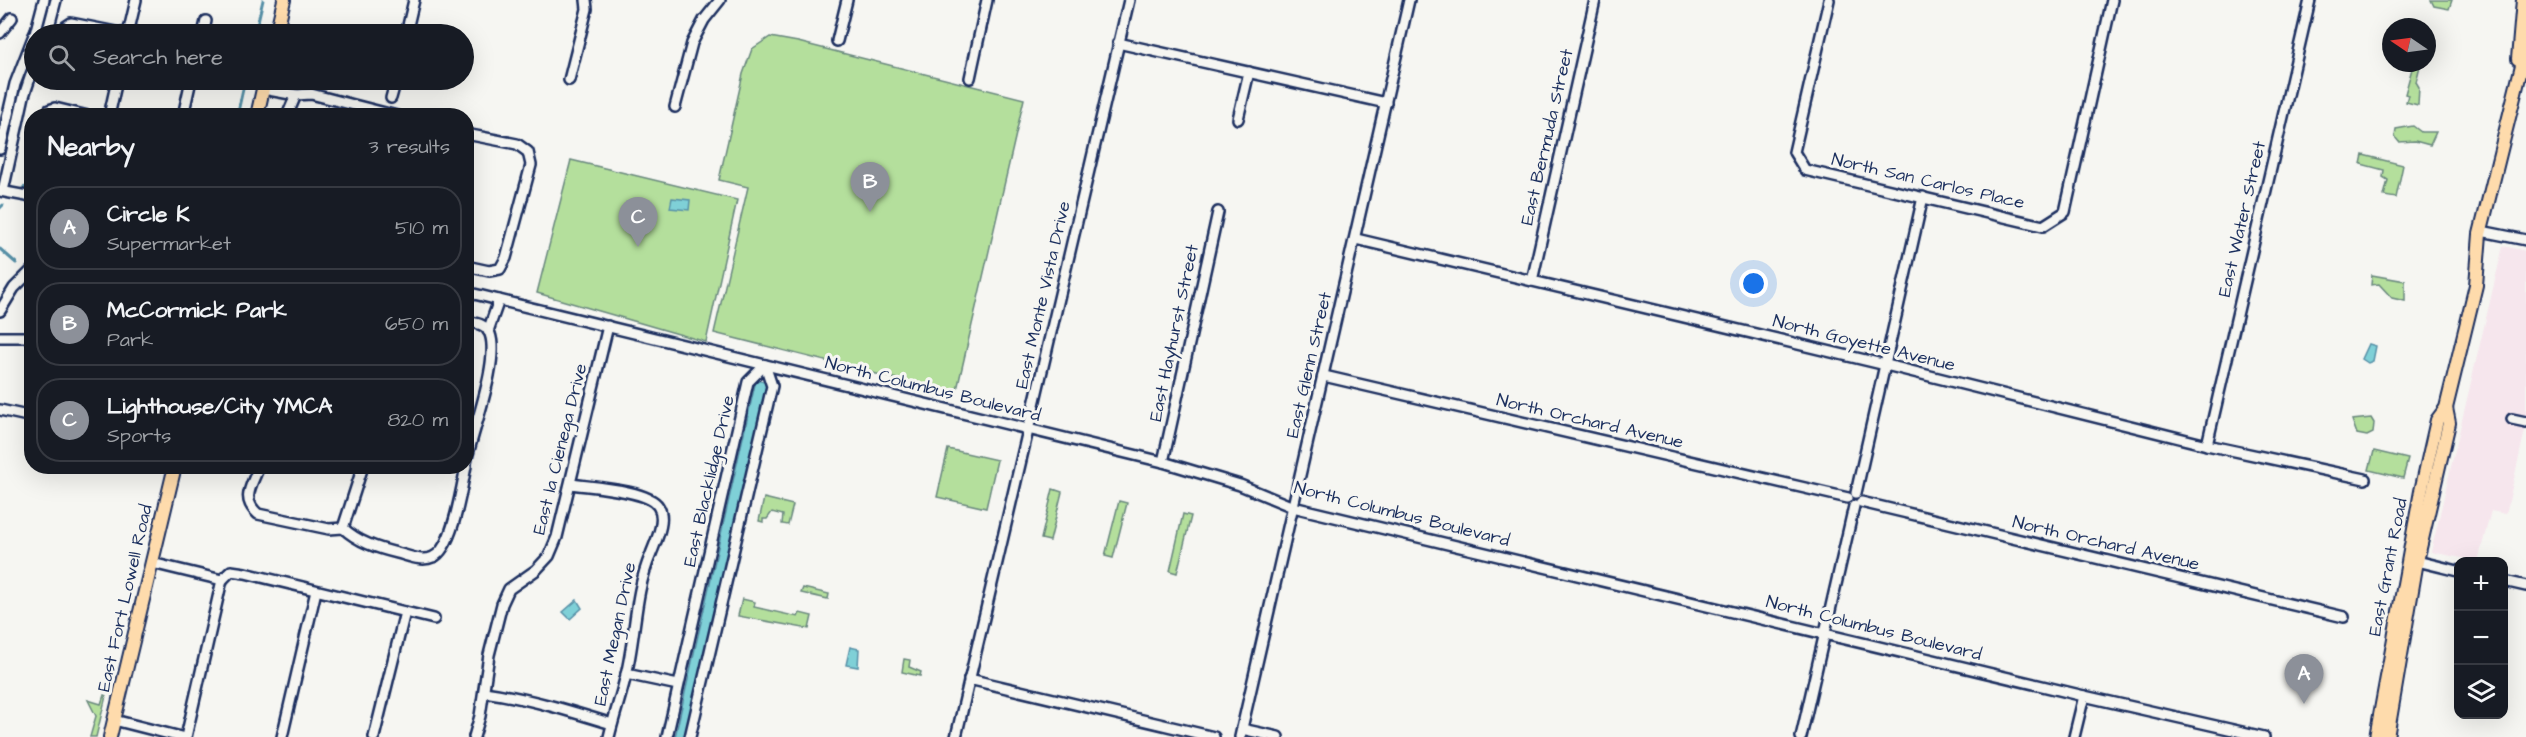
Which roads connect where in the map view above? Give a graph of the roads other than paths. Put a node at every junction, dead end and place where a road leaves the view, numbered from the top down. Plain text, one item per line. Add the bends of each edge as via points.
1 (44, 0) edge
2 (56, 0) edge
3 (136, 0) edge
4 (284, 0) edge
5 (414, 0) edge
6 (586, 0) edge
7 (720, 0) edge
8 (847, 0) edge
9 (987, 0) edge
10 (1129, 0) edge
11 (1409, 0) edge
12 (1595, 0) edge
13 (1829, 0) edge
14 (2112, 0) edge
15 (2310, 0) edge
16 (2523, 0) edge
17 (12, 18) dead end
18 (206, 21) dead end
19 (38, 24) edge
20 (50, 24) edge
21 (130, 24) edge
22 (205, 24) edge
23 (278, 24) edge
24 (408, 24) edge
25 (0, 33) edge
26 (837, 41) dead end
27 (1118, 43) junction
28 (2526, 49) edge
29 (24, 62) edge
30 (1249, 72) junction
31 (970, 78) dead end
32 (569, 80) dead end
33 (2521, 84) edge
34 (26, 90) edge
35 (115, 90) edge
36 (189, 90) edge
37 (263, 90) edge
38 (281, 90) edge
39 (393, 90) edge
40 (296, 95) junction
41 (391, 98) dead end
42 (1386, 103) junction
43 (675, 107) dead end
44 (111, 108) edge
45 (185, 108) edge
46 (259, 108) edge
47 (290, 108) edge
48 (359, 108) edge
49 (1238, 119) dead end
50 (474, 136) edge
51 (0, 149) edge
52 (2, 191) edge
53 (24, 195) edge
54 (1923, 197) junction
55 (1218, 212) dead end
56 (2481, 231) junction
57 (1356, 238) junction
58 (2526, 240) edge
59 (474, 268) edge
60 (24, 278) edge
61 (1532, 280) junction
62 (474, 293) edge
63 (499, 300) junction
64 (0, 311) edge
65 (474, 323) edge
66 (608, 326) junction
67 (488, 331) junction
68 (0, 337) edge
69 (24, 337) edge
70 (765, 365) junction
71 (1886, 365) junction
72 (1324, 376) junction
73 (2446, 408) junction
74 (0, 410) edge
75 (24, 415) edge
76 (2512, 419) dead end
77 (2526, 422) edge
78 (474, 427) edge
79 (1028, 429) junction
80 (2207, 445) junction
81 (1163, 462) junction
82 (173, 474) edge
83 (256, 474) edge
84 (360, 474) edge
85 (464, 474) edge
86 (2365, 479) dead end
87 (571, 484) junction
88 (1855, 500) junction
89 (1293, 507) junction
90 (343, 528) junction
91 (2417, 561) junction
92 (152, 563) junction
93 (2454, 570) edge
94 (222, 580) junction
95 (2508, 582) edge
96 (2526, 586) edge
97 (316, 591) junction
98 (405, 612) junction
99 (2344, 617) dead end
100 (434, 619) dead end
101 (1825, 633) junction
102 (626, 674) junction
103 (969, 679) junction
104 (678, 685) junction
105 (484, 692) junction
106 (2084, 696) junction
107 (114, 720) junction
108 (612, 724) junction
109 (1241, 733) edge
110 (110, 737) edge
111 (181, 737) edge
112 (186, 737) edge
113 (282, 737) edge
114 (374, 737) edge
115 (474, 737) edge
116 (609, 737) edge
117 (667, 737) edge
118 (690, 737) edge
119 (956, 737) edge
120 (1214, 737) edge
121 (1278, 737) edge
122 (1802, 737) edge
123 (2074, 737) edge
124 (2264, 737) edge
125 (2376, 737) edge
126 (2387, 737) edge

1 - 19 street
2 - 20 street
3 - 21 street
4 - 23 main road
5 - 24 street
6 - 32 street
7 - 43 street via 692,42
8 - 26 street
9 - 31 street
10 - 27 street, East Monte Vista Drive
11 - 42 street, East Glenn Street
12 - 61 street, East Bermuda Street
13 - 54 street, North San Carlos Place via 1794,152 1805,170
14 - 54 street, North San Carlos Place via 2065,212 2043,225
15 - 80 street, East Water Street
16 - 33 main road, East Grant Road
17 - 25 street
18 - 22 street
27 - 30 street
27 - 79 street, East Monte Vista Drive
28 - 33 main road, East Grant Road
29 - 51 street
30 - 42 street
30 - 49 street
33 - 56 main road, East Grant Road
34 - 52 street
35 - 44 street
36 - 45 street
37 - 46 main road
38 - 40 street
39 - 41 street
40 - 47 street
40 - 48 street via 311,94
42 - 57 street, East Glenn Street
50 - 59 street via 517,144 528,152 531,165 500,269
52 - 53 street
54 - 71 street
55 - 81 street, East Hayhurst Street
56 - 58 street
56 - 73 main road, East Grant Road via 2476,285
57 - 61 street, North Goyette Avenue
57 - 72 street, East Glenn Street
60 - 64 street
61 - 71 street, North Goyette Avenue
62 - 63 street, North Columbus Boulevard
63 - 66 street, North Columbus Boulevard
63 - 67 street
65 - 67 street
66 - 70 street, North Columbus Boulevard
66 - 87 street, East la Cienega Drive
67 - 78 street via 492,345 488,378
68 - 69 street
70 - 79 street, North Columbus Boulevard
70 - 104 street, East Blacklidge Drive via 748,382
70 - 118 street via 772,386
71 - 80 street, North Goyette Avenue
71 - 88 street
72 - 88 street, North Orchard Avenue
72 - 89 street, East Glenn Street
73 - 91 main road, East Grant Road via 2450,423
73 - 125 main road, East Grant Road via 2437,420 2421,491
74 - 75 street
76 - 77 street
79 - 81 street, North Columbus Boulevard
79 - 103 street, East Monte Vista Drive
80 - 86 street, North Goyette Avenue
81 - 89 street, North Columbus Boulevard via 1240,485
82 - 92 main road, East Fort Lowell Road
83 - 90 street via 247,497 258,514 329,529
84 - 90 street
85 - 90 street via 446,542 434,557 422,559 384,550 360,541
87 - 102 street, East Megan Drive via 647,497 658,505 661,522 642,578
87 - 105 street, East la Cienega Drive via 549,556 509,589 502,604
88 - 99 street, North Orchard Avenue
88 - 101 street
89 - 101 street, North Columbus Boulevard
89 - 109 street, East Glenn Street
91 - 93 street
91 - 126 main road, East Grant Road
92 - 94 street
92 - 107 main road, East Fort Lowell Road
94 - 97 street via 231,571
94 - 112 street
95 - 96 street
97 - 98 street
97 - 113 street
98 - 100 street
98 - 114 street
101 - 106 street, North Columbus Boulevard
101 - 122 street
102 - 104 street
102 - 108 street, East Megan Drive
103 - 119 street, East Monte Vista Drive
103 - 120 street
104 - 117 street, East Blacklidge Drive
105 - 108 street via 562,708
105 - 115 street, East la Cienega Drive
106 - 123 street
106 - 124 street, North Columbus Boulevard
107 - 110 main road, East Fort Lowell Road
107 - 111 street
108 - 116 street, East Megan Drive
109 - 121 street

